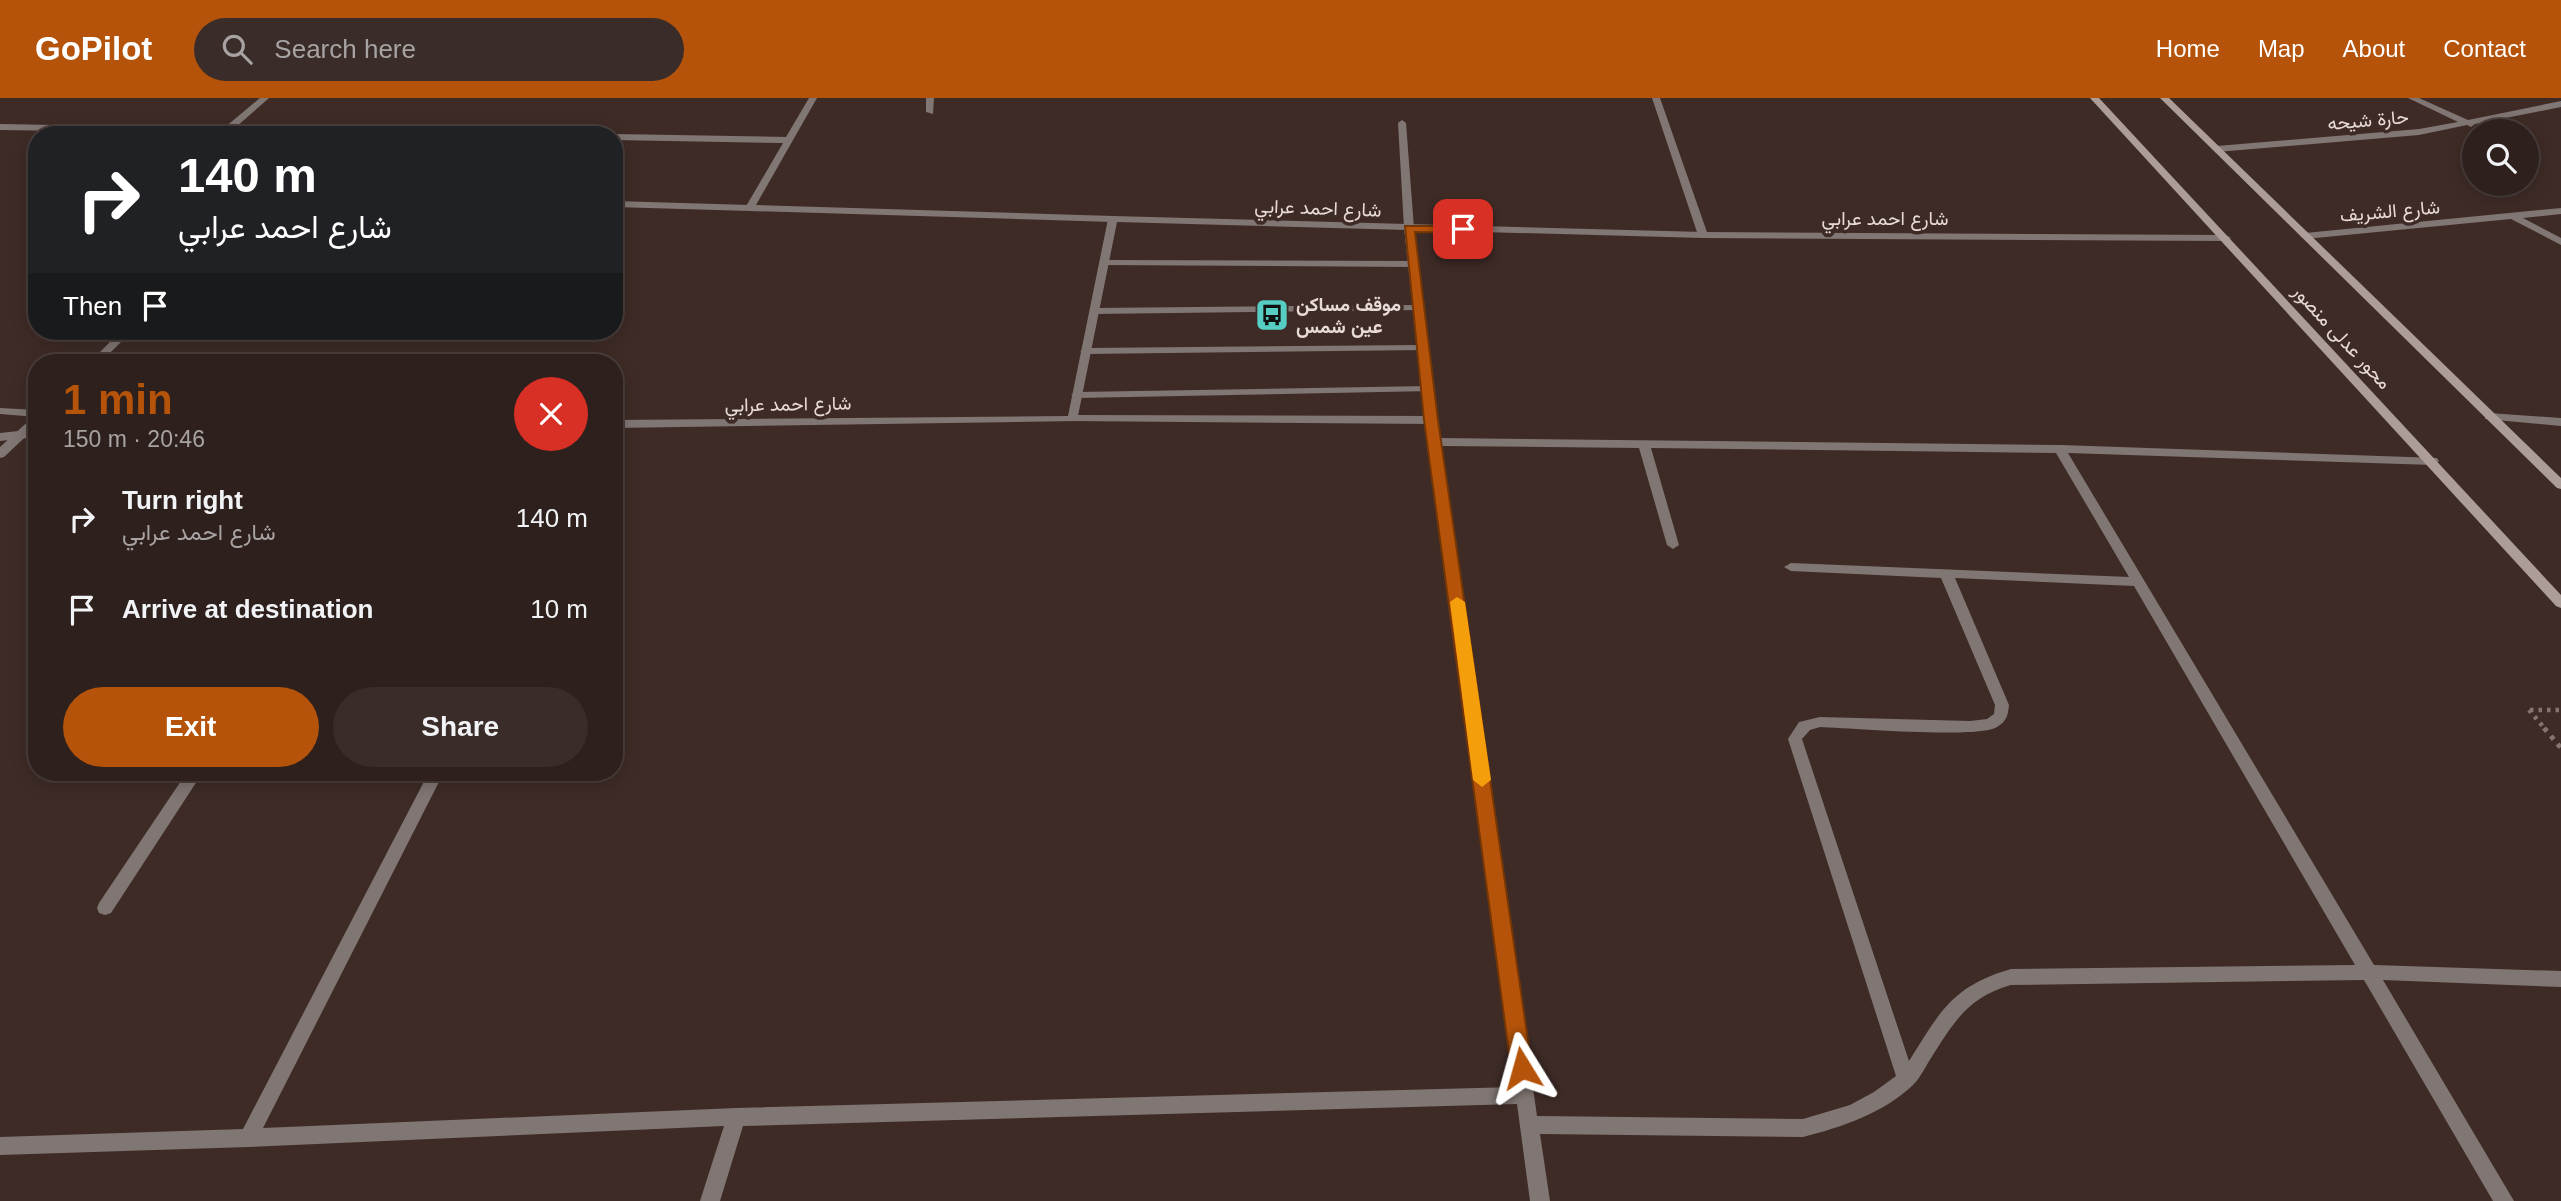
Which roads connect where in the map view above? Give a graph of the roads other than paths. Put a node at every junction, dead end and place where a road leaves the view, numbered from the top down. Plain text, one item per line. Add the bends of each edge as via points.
1 (265, 98) edge
2 (813, 98) edge
3 (930, 98) edge
4 (1656, 98) edge
5 (2094, 98) edge
6 (2164, 98) edge
7 (2413, 98) edge
8 (2549, 98) edge
9 (2561, 104) edge
10 (930, 112) dead end
11 (2494, 119) edge
12 (2462, 120) edge
13 (1402, 124) dead end
14 (2462, 125) edge
15 (232, 126) edge
16 (0, 127) edge
17 (28, 127) edge
18 (623, 136) edge
19 (789, 140) junction
20 (2217, 149) junction
21 (623, 204) edge
22 (750, 208) junction
23 (2561, 211) edge
24 (2515, 217) junction
25 (1113, 219) junction
26 (1409, 228) junction
27 (1703, 235) junction
28 (2305, 236) junction
29 (2226, 238) junction
30 (2561, 242) edge
31 (1104, 263) junction
32 (1412, 264) junction
33 (1416, 308) junction
34 (1094, 311) junction
35 (118, 340) edge
36 (1422, 348) junction
37 (1086, 351) junction
38 (103, 354) edge
39 (1427, 389) junction
40 (1077, 395) junction
41 (0, 411) edge
42 (28, 415) edge
43 (2489, 417) junction
44 (1073, 419) junction
45 (1431, 420) junction
46 (2561, 422) edge
47 (623, 425) edge
48 (28, 426) edge
49 (28, 434) edge
50 (20, 435) junction
51 (0, 437) edge
52 (1435, 442) junction
53 (1644, 446) junction
54 (2060, 449) junction
55 (0, 454) edge
56 (2433, 461) junction
57 (2561, 485) edge
58 (1673, 545) dead end
59 (1791, 567) dead end
60 (1946, 574) junction
61 (2139, 582) junction
62 (2561, 603) edge
63 (189, 781) edge
64 (431, 781) edge
65 (105, 908) dead end
66 (2368, 972) junction
67 (2561, 979) edge
68 (1906, 1080) junction
69 (1525, 1095) junction
70 (736, 1117) junction
71 (1530, 1125) junction
72 (248, 1138) junction
73 (0, 1146) edge
74 (710, 1201) edge
75 (1540, 1201) edge
76 (2504, 1201) edge

1 - 15 street
2 - 19 street
3 - 10 street
4 - 27 street
5 - 29 main road, محور عدلى منصور
6 - 20 main road, محور عدلى منصور
7 - 12 street
8 - 9 street
9 - 11 street, حارة شيحه
13 - 26 street
14 - 20 street, حارة شيحه
16 - 17 street
18 - 19 street
19 - 22 street
20 - 28 main road, محور عدلى منصور
21 - 22 street, شارع احمد عرابي
22 - 25 street, شارع احمد عرابي
23 - 24 street, شارع الشريف
24 - 28 street, شارع الشريف
24 - 30 street
25 - 26 street, شارع احمد عرابي
25 - 31 street
26 - 27 street, شارع احمد عرابي
26 - 32 street
27 - 29 street, شارع احمد عرابي
28 - 43 main road, محور عدلى منصور
29 - 56 main road, محور عدلى منصور
31 - 32 street
31 - 34 street
32 - 33 street
33 - 34 street
33 - 36 street
34 - 37 street
35 - 38 street
36 - 37 street
36 - 39 street
37 - 40 street
39 - 40 street
39 - 45 street
40 - 44 street
41 - 42 street
43 - 46 street
43 - 57 main road, محور عدلى منصور
44 - 45 street, شارع احمد عرابي
44 - 47 street, شارع احمد عرابي
45 - 52 street
48 - 50 street
49 - 50 street
50 - 51 street
50 - 55 street
52 - 53 street
52 - 69 street
53 - 54 street
53 - 58 street
54 - 56 street
54 - 61 street
56 - 62 main road, محور عدلى منصور
59 - 60 street
60 - 61 street
60 - 68 street via 2002,705 2001,716 1991,724 1970,727 1820,722 1798,730 1795,739
61 - 66 street
63 - 65 street
64 - 72 street
66 - 67 street
66 - 68 street via 2011,977 1969,992
66 - 76 street
68 - 71 street via 1871,1106 1803,1128
69 - 70 street
69 - 71 street
70 - 72 street
70 - 74 street
71 - 75 street
72 - 73 street

